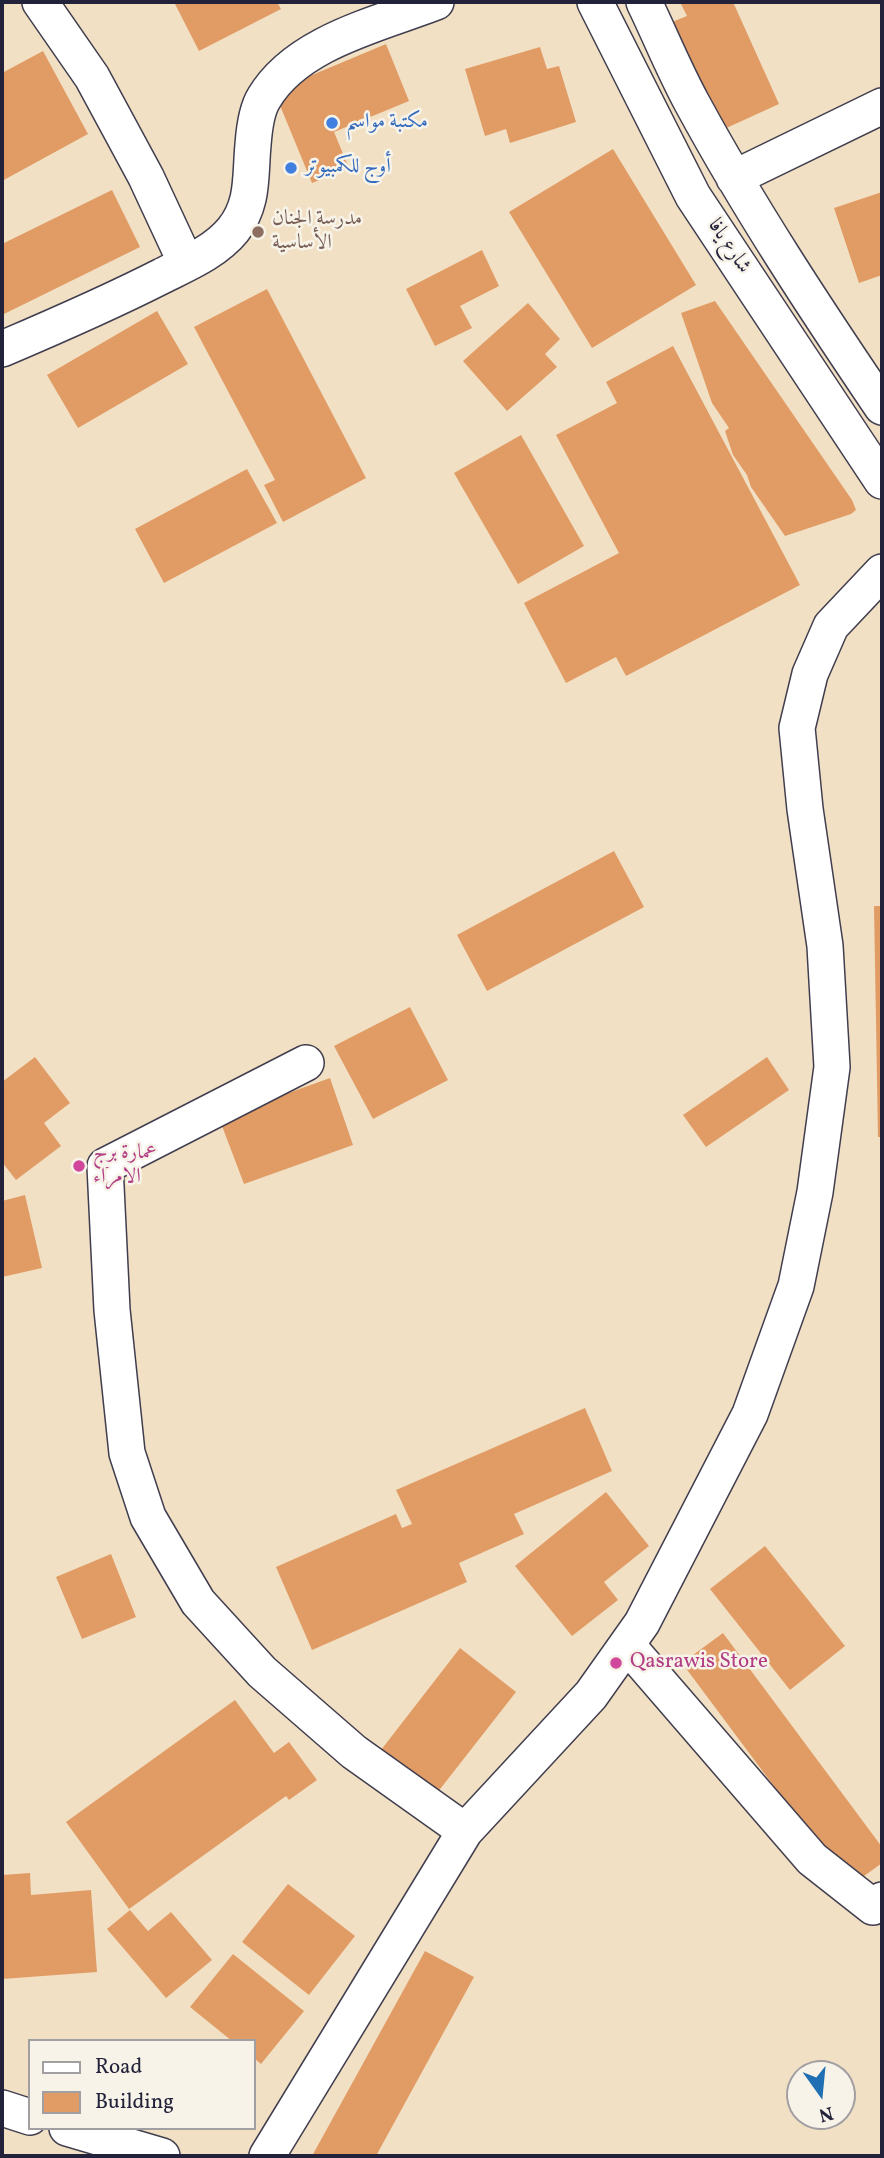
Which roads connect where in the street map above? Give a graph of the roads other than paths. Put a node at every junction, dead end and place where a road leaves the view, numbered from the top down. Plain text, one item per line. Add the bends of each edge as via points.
1 (40, 2) edge
2 (436, 2) edge
3 (594, 2) edge
4 (644, 2) edge
5 (882, 106) edge
6 (734, 178) junction
7 (186, 263) junction
8 (2, 349) edge
9 (882, 407) edge
10 (882, 481) edge
11 (882, 572) edge
12 (306, 1063) dead end
13 (627, 1646) junction
14 (465, 1831) junction
15 (882, 1900) edge
16 (2, 2108) edge
17 (28, 2116) edge
18 (74, 2130) edge
19 (162, 2156) edge
20 (267, 2156) edge

1 - 7 street via 92,77
2 - 7 street via 318,47 283,72 262,100 245,214 231,233
3 - 10 street, شارع يافا via 693,196
4 - 6 street
5 - 6 street
6 - 9 street
7 - 8 street via 101,307
11 - 13 street via 831,626 810,674 797,728 825,946 832,1066 815,1192 796,1286 750,1414
12 - 14 street via 105,1166 112,1310 127,1453 148,1517 198,1602 262,1672 354,1752
13 - 14 street via 591,1695
13 - 15 street via 812,1859 873,1907
14 - 20 street
16 - 17 street
18 - 19 street

